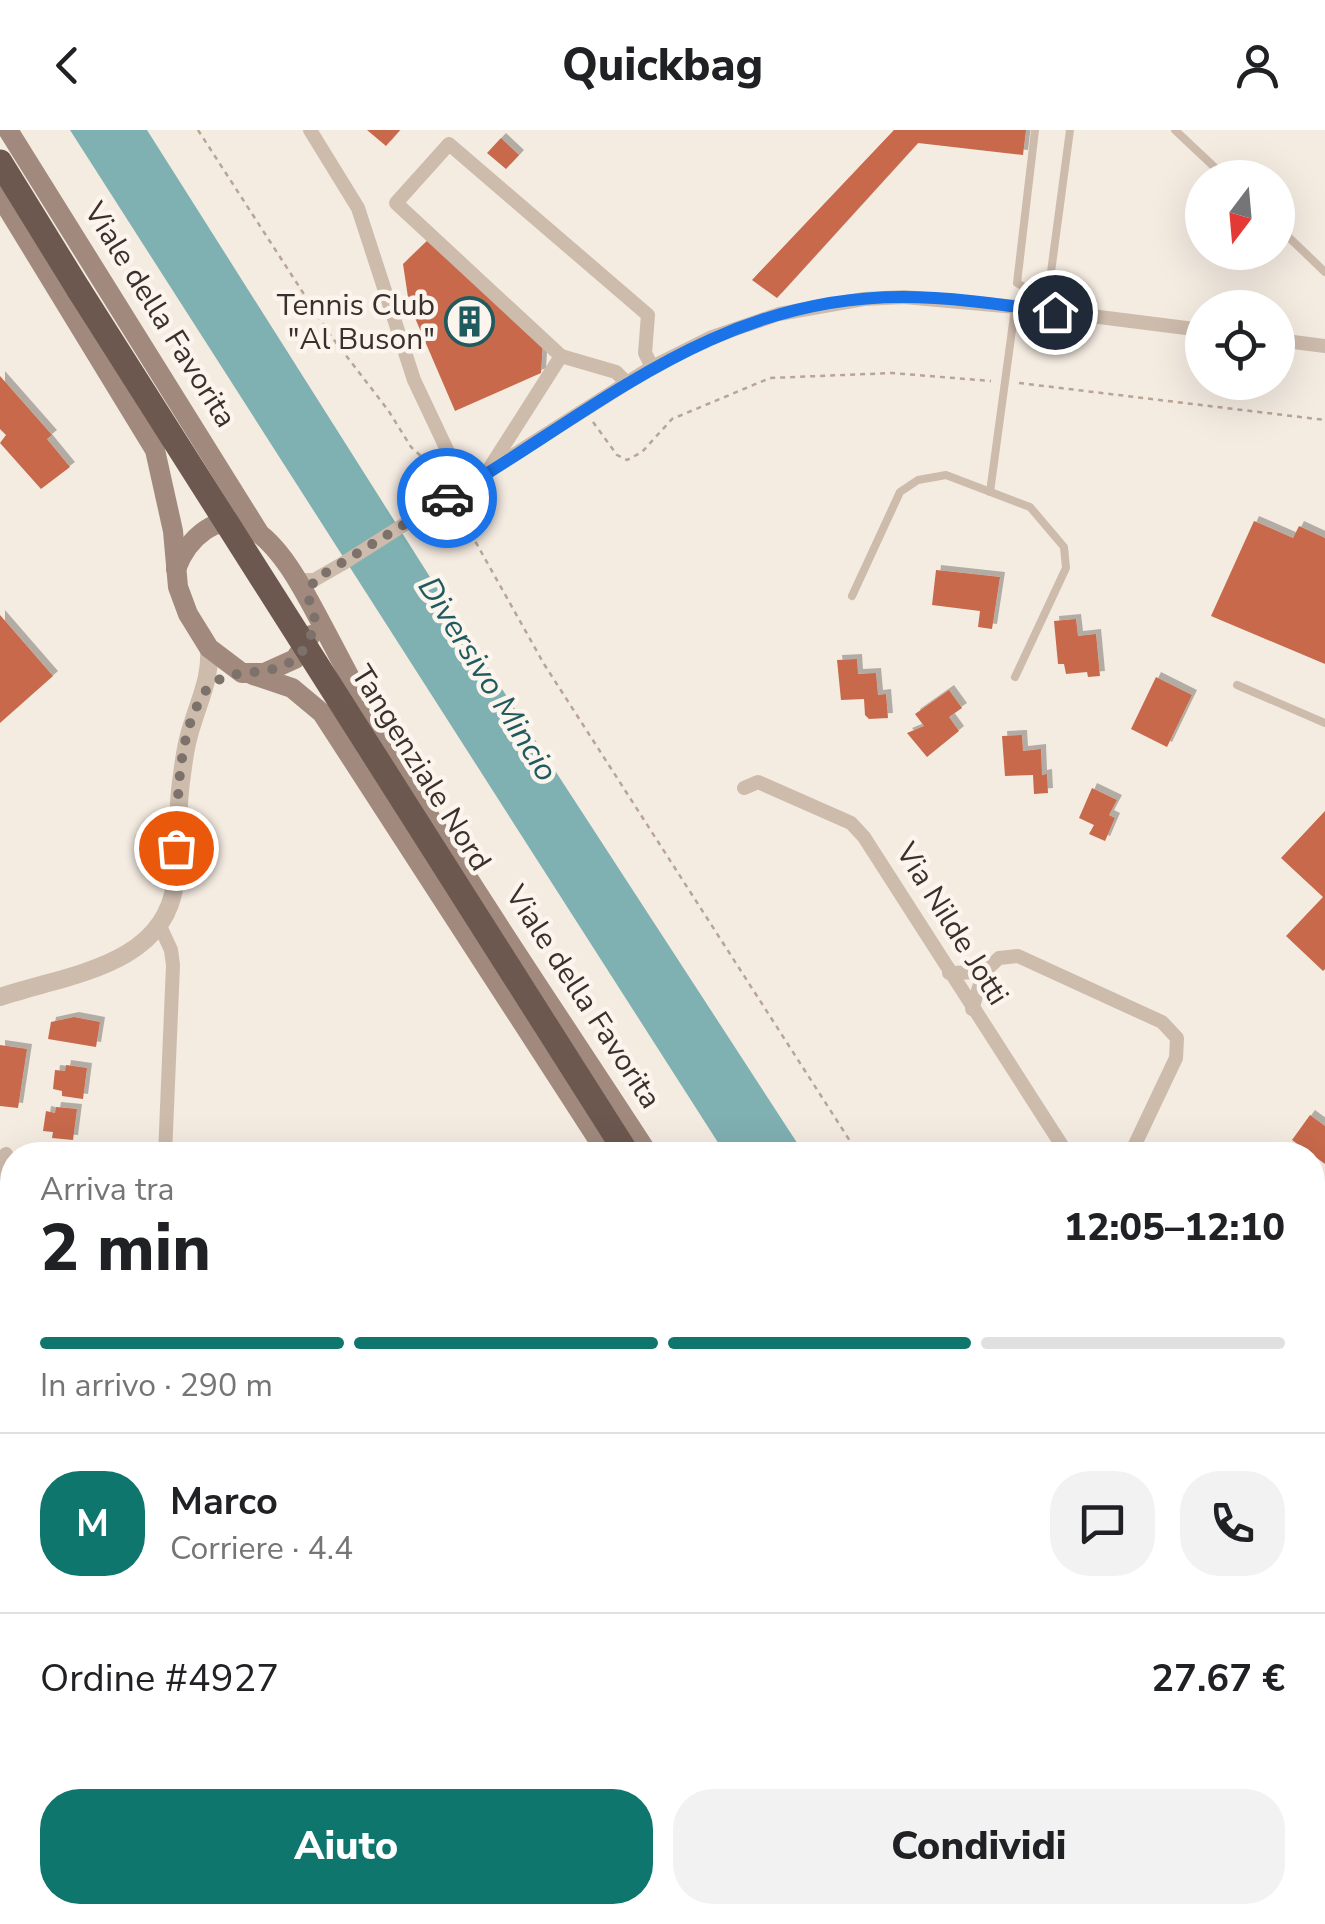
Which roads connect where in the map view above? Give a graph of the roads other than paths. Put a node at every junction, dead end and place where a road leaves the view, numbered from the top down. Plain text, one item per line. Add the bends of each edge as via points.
1 (8, 130) edge
2 (310, 130) edge
3 (1035, 130) edge
4 (1070, 130) edge
5 (1175, 130) edge
6 (1207, 160) edge
7 (0, 162) edge
8 (0, 196) edge
9 (1295, 243) edge
10 (1325, 272) edge
11 (1029, 290) junction
12 (1021, 307) junction
13 (1185, 328) edge
14 (1295, 342) edge
15 (1325, 346) edge
16 (562, 356) junction
17 (652, 367) junction
18 (627, 383) junction
19 (484, 476) junction
20 (468, 486) junction
21 (990, 492) junction
22 (259, 533) junction
23 (176, 569) junction
24 (309, 593) junction
25 (852, 596) dead end
26 (209, 648) junction
27 (246, 673) junction
28 (1015, 678) dead end
29 (1237, 685) dead end
30 (204, 692) junction
31 (1325, 723) edge
32 (744, 788) dead end
33 (160, 924) junction
34 (984, 972) junction
35 (950, 973) junction
36 (0, 997) edge
37 (972, 1009) junction
38 (166, 1142) edge
39 (600, 1142) edge
40 (620, 1142) edge
41 (641, 1142) edge
42 (1059, 1142) edge
43 (1136, 1142) edge

1 - 22 main road, Viale della Favorita
2 - 20 street via 358,208 414,380
3 - 11 lane via 1018,283
4 - 11 lane via 1049,287
5 - 6 lane
7 - 40 highway, Tangenziale Nord, bridge
8 - 23 main road via 155,450
9 - 10 lane
11 - 12 lane
12 - 13 street
12 - 17 street via 904,297 845,302 779,314
12 - 21 lane
14 - 15 street
16 - 17 street via 396,203 449,144 648,316 645,353
16 - 18 street via 616,372
16 - 19 street
17 - 18 street
18 - 19 street
19 - 20 street
20 - 24 street via 342,564
21 - 25 lane via 946,475 918,480 900,492
21 - 28 lane via 1030,508 1064,547 1066,568
22 - 23 main road via 234,522 209,527 189,544
22 - 24 main road
23 - 26 main road via 183,604
24 - 27 main road via 310,639 295,659
24 - 41 main road, Viale della Favorita via 404,776
26 - 27 main road
26 - 30 street
27 - 30 street via 225,677
27 - 39 main road via 292,688 322,713
29 - 31 lane
30 - 33 street via 180,786 175,884
32 - 35 street, Via Nilde Jotti via 758,782 852,823
33 - 36 street via 117,959
33 - 38 street via 173,964
34 - 35 street
34 - 37 street
34 - 43 street via 999,958 1018,956 1162,1022 1178,1038 1176,1058
35 - 37 street, Via Nilde Jotti
37 - 42 street, Via Nilde Jotti

